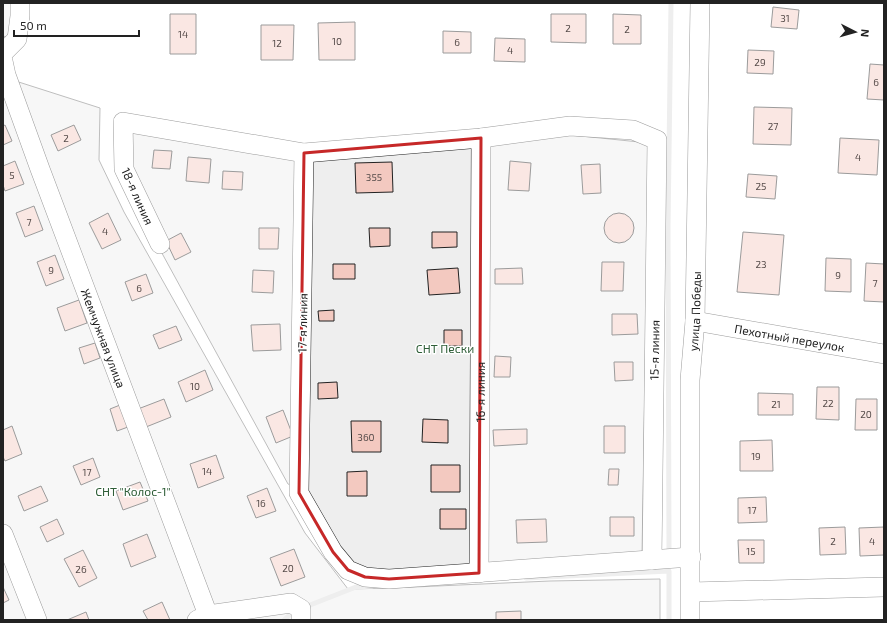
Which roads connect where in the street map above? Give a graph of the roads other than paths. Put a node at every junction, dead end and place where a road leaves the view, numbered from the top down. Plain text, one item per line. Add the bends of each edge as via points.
1 (20, 3) edge
2 (700, 3) edge
3 (3, 53) edge
4 (3, 61) edge
5 (481, 138) junction
6 (304, 153) junction
7 (160, 244) dead end
8 (695, 321) junction
9 (884, 354) edge
10 (3, 534) edge
11 (691, 557) junction
12 (652, 560) junction
13 (479, 573) junction
14 (884, 587) edge
15 (690, 592) junction
16 (301, 614) edge
17 (203, 617) edge
18 (37, 620) edge
19 (690, 620) edge

1 - 3 street via 17,39
2 - 8 street, улица Победы
4 - 17 street, Жемчужная улица
5 - 6 street
5 - 12 street, 15-я линия via 570,126 634,130 657,140
5 - 13 street, 16-я линия
6 - 7 street, 18-я линия via 123,122 124,169
6 - 13 street, 17-я линия via 299,493 333,552 348,570 365,577 389,579
8 - 9 street, Пехотный переулок
8 - 11 street, улица Победы via 690,380
10 - 18 street
11 - 12 street
11 - 15 street, улица Победы
12 - 13 street
14 - 15 street
15 - 19 street, улица Победы
16 - 17 street via 291,604

